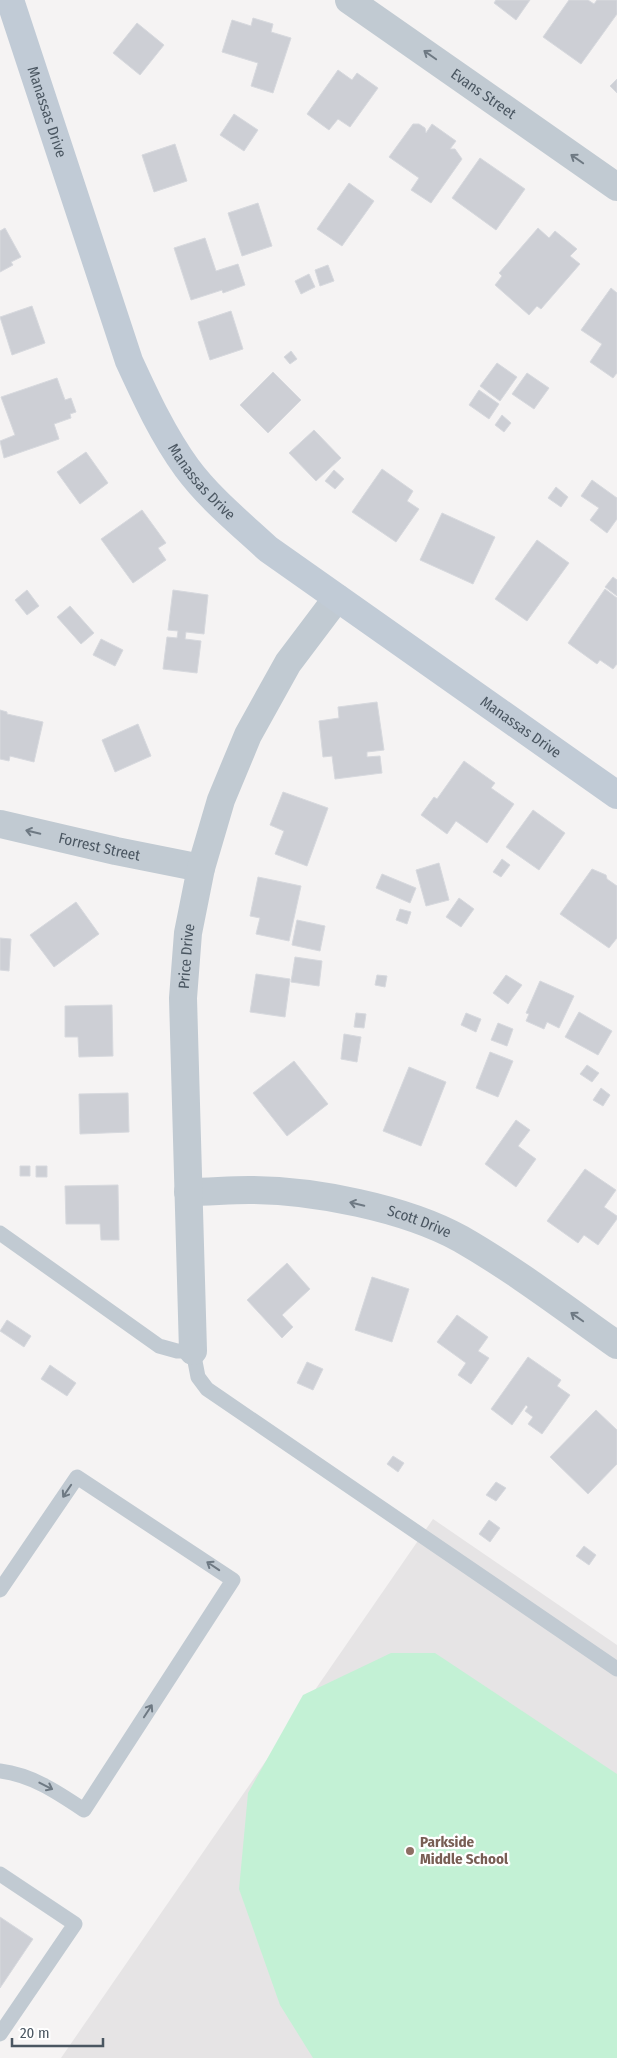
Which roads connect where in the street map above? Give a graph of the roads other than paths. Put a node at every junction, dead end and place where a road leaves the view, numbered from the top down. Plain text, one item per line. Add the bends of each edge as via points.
1 (10, 0) edge
2 (349, 0) edge
3 (617, 187) edge
4 (337, 598) junction
5 (617, 795) edge
6 (0, 824) edge
7 (200, 868) junction
8 (188, 1192) junction
9 (0, 1233) edge
10 (617, 1345) edge
11 (193, 1351) junction
12 (0, 1590) edge
13 (617, 1669) edge
14 (0, 1771) edge
15 (0, 1874) edge
16 (0, 2034) edge

1 - 4 main road, Manassas Drive via 129,361 155,416 187,468 220,506 268,549
3 -> 2 street, Evans Street
4 - 5 main road, Manassas Drive
4 - 7 street, Price Drive via 288,662 248,735 221,800
7 -> 6 street, Forrest Street
7 - 8 street, Price Drive via 188,932 183,998
10 -> 8 street, Scott Drive via 460,1239 406,1216 353,1202 299,1193 249,1190
8 - 11 street, Price Drive
9 - 11 lane via 159,1346
11 - 13 lane via 198,1377 207,1389
14 -> 12 lane via 18,1774 48,1787 84,1810 233,1580 77,1477
15 - 16 lane via 75,1924

